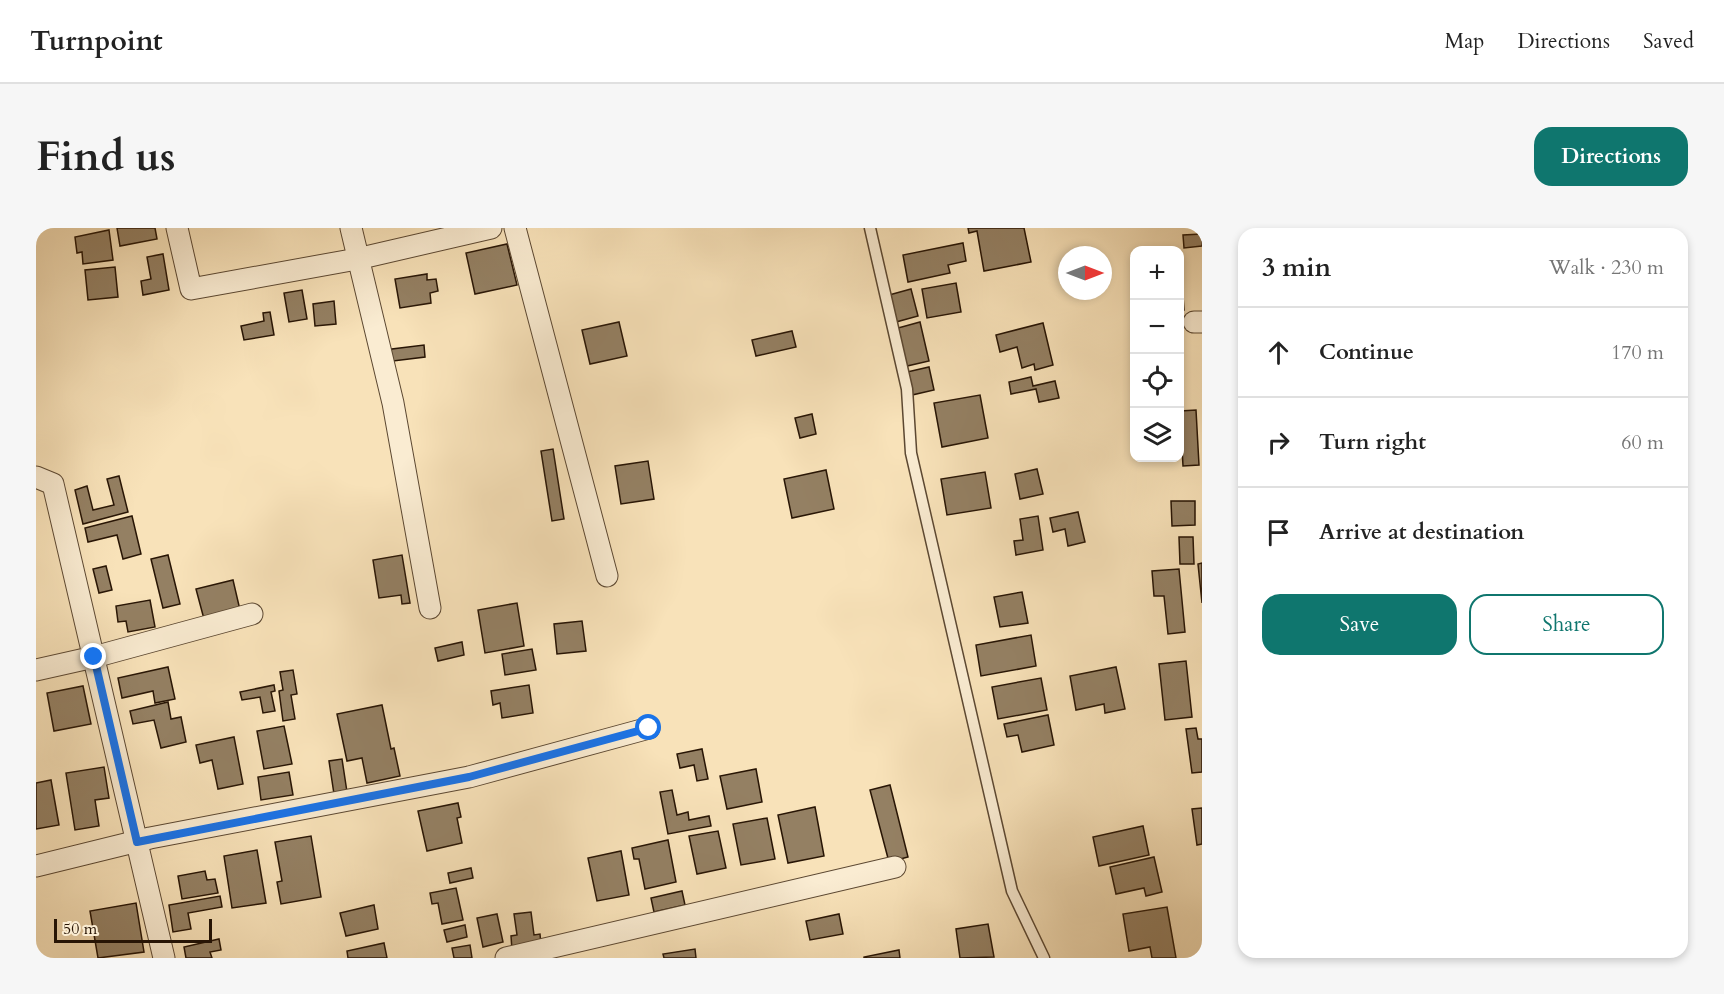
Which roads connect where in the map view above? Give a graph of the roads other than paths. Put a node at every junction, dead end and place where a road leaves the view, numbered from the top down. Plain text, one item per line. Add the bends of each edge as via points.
1 (177, 228) edge
2 (351, 228) edge
3 (491, 228) edge
4 (515, 228) edge
5 (870, 228) edge
6 (357, 259) junction
7 (36, 477) edge
8 (607, 576) dead end
9 (430, 608) dead end
10 (252, 614) dead end
11 (94, 657) junction
12 (36, 670) edge
13 (649, 728) dead end
14 (137, 842) junction
15 (36, 866) edge
16 (895, 867) dead end
17 (164, 958) edge
18 (506, 958) edge
19 (1044, 958) edge

1 - 6 street via 191,289
2 - 6 street
3 - 6 street
4 - 8 street
5 - 19 lane via 907,389 911,453 1012,891
6 - 9 street via 393,403
7 - 11 street via 53,484
10 - 11 street
11 - 12 street
11 - 14 street
13 - 14 street via 469,777
14 - 15 street
14 - 17 street
16 - 18 street

